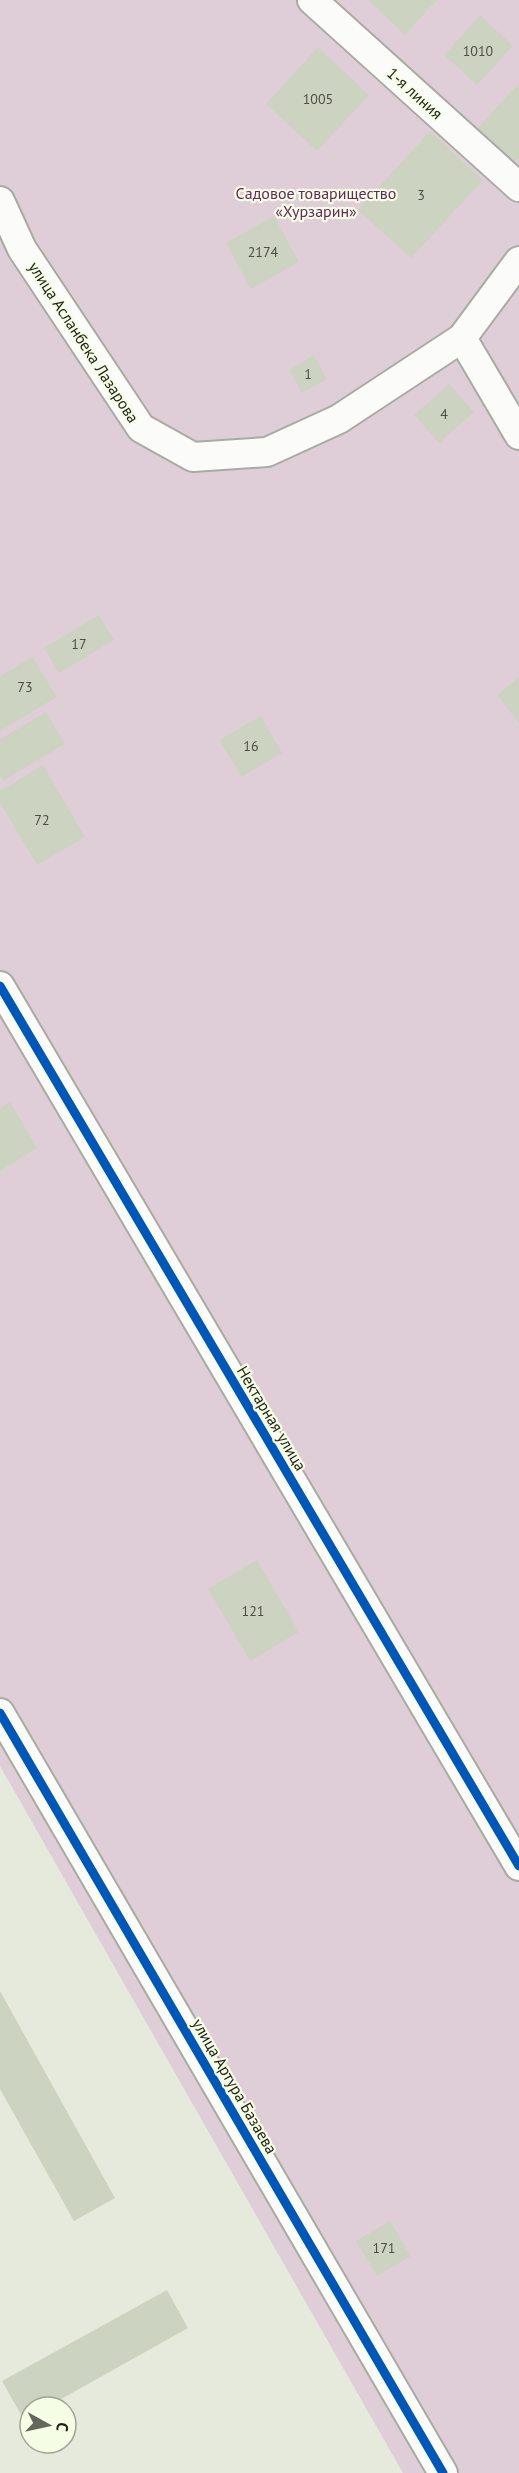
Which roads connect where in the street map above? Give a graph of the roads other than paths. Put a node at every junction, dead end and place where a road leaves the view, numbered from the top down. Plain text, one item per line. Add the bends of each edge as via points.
1 (312, 0) edge
2 (519, 187) edge
3 (0, 201) edge
4 (519, 261) edge
5 (462, 338) junction
6 (519, 435) edge
7 (0, 986) edge
8 (0, 1713) edge
9 (519, 1866) edge
10 (443, 2473) edge

1 - 2 street, 1-я линия
3 - 5 street, улица Асланбека Лазарова via 22,249 141,428 193,457 267,452 339,419
4 - 5 street, улица Асланбека Лазарова
5 - 6 street
7 - 9 street, Нектарная улица
8 - 10 street, улица Артура Базаева

